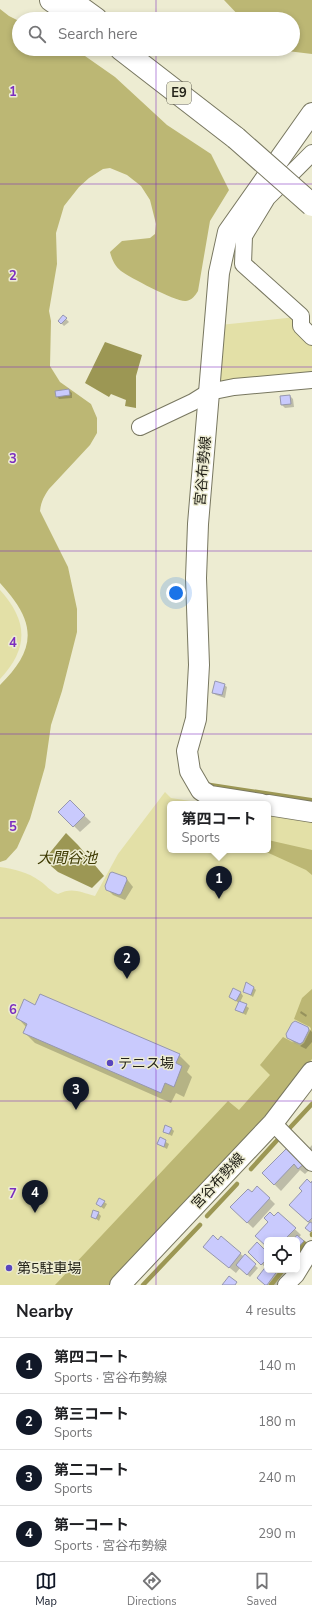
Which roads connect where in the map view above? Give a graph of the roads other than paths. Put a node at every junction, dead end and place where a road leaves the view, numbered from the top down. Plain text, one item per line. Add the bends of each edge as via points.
1 (51, 0) edge
2 (70, 0) edge
3 (68, 12) edge
4 (86, 12) edge
5 (131, 56) edge
6 (146, 56) edge
7 (312, 113) edge
8 (240, 134) junction
9 (312, 153) edge
10 (312, 193) edge
11 (312, 206) edge
12 (312, 337) edge
13 (312, 380) edge
14 (209, 392) junction
15 (140, 427) dead end
16 (242, 801) edge
17 (271, 805) edge
18 (312, 812) edge
19 (312, 1072) edge
20 (273, 1123) junction
21 (312, 1163) edge
22 (312, 1249) edge
23 (120, 1285) edge
24 (286, 1285) edge

1 - 3 highway
2 - 4 highway
5 - 8 highway, E9
6 - 8 highway, E9
7 - 14 street, 宮谷布勢線 via 228,232 219,273
8 - 10 highway, E9
8 - 11 highway, E9, bridge
9 - 12 street via 267,198 244,236 243,264 301,316 301,326
13 - 14 street via 234,387
14 - 15 street
14 - 16 street, 宮谷布勢線 via 198,524 196,578 199,665 196,719 187,751 190,771 201,790 210,796
17 - 18 street
19 - 20 street, 宮谷布勢線
20 - 21 street
20 - 23 street, 宮谷布勢線
22 - 24 street via 296,1275

